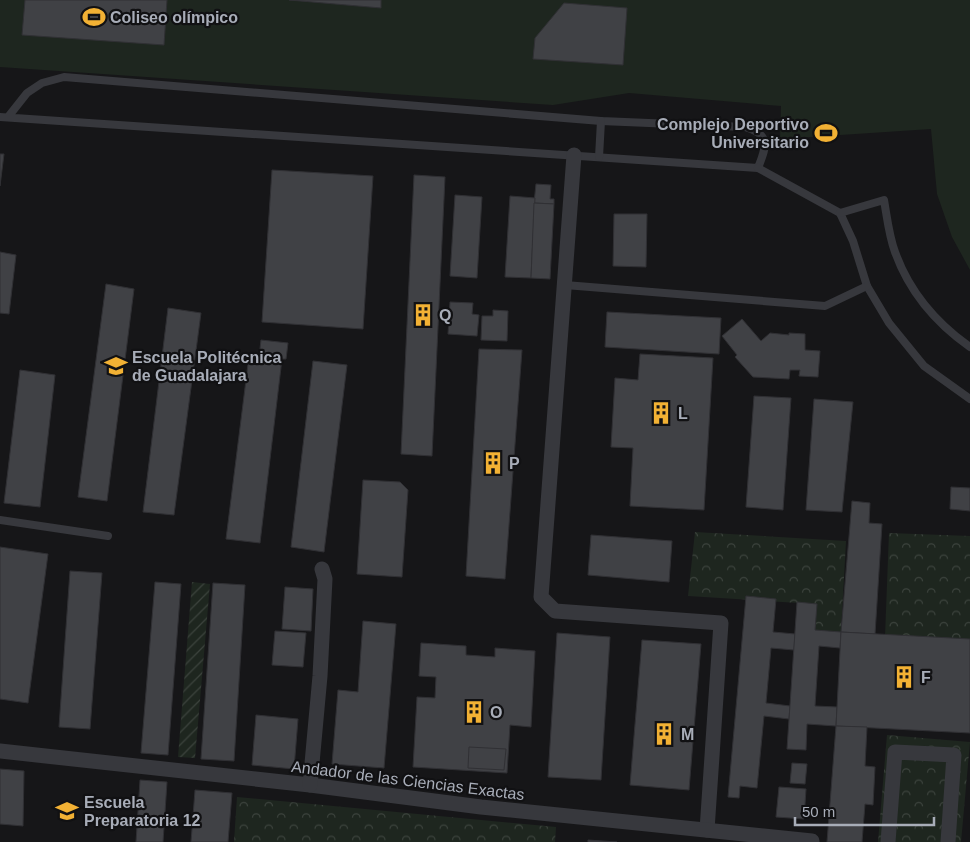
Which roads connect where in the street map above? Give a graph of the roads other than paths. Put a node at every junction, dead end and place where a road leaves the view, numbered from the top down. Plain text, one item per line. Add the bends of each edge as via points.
1 (4, 117) edge
2 (601, 121) junction
3 (574, 155) junction
4 (599, 157) junction
5 (758, 168) junction
6 (840, 213) junction
7 (565, 285) junction
8 (867, 286) junction
9 (970, 347) edge
10 (970, 400) edge
11 (0, 520) edge
12 (108, 536) dead end
13 (322, 569) dead end
14 (0, 751) edge
15 (310, 785) junction
16 (707, 830) junction
17 (812, 841) edge
18 (888, 842) edge
19 (948, 842) edge

1 - 2 lane via 27,93 42,83 64,77
1 - 3 lane
2 - 4 lane
2 - 5 lane via 750,129 764,138 764,151
3 - 4 lane
3 - 7 street
4 - 5 lane
5 - 6 lane
6 - 8 lane
6 - 9 lane via 884,200 894,251 906,278 922,303
7 - 8 lane via 825,306
7 - 16 street via 541,597 555,612 721,622
8 - 10 lane via 888,323 924,366
11 - 12 lane
13 - 15 street via 325,579
14 - 15 street, Andador de las Ciencias Exactas
15 - 16 street, Andador de las Ciencias Exactas via 481,807
16 - 17 street, Andador de las Ciencias Exactas
18 - 19 street via 895,752 954,755

